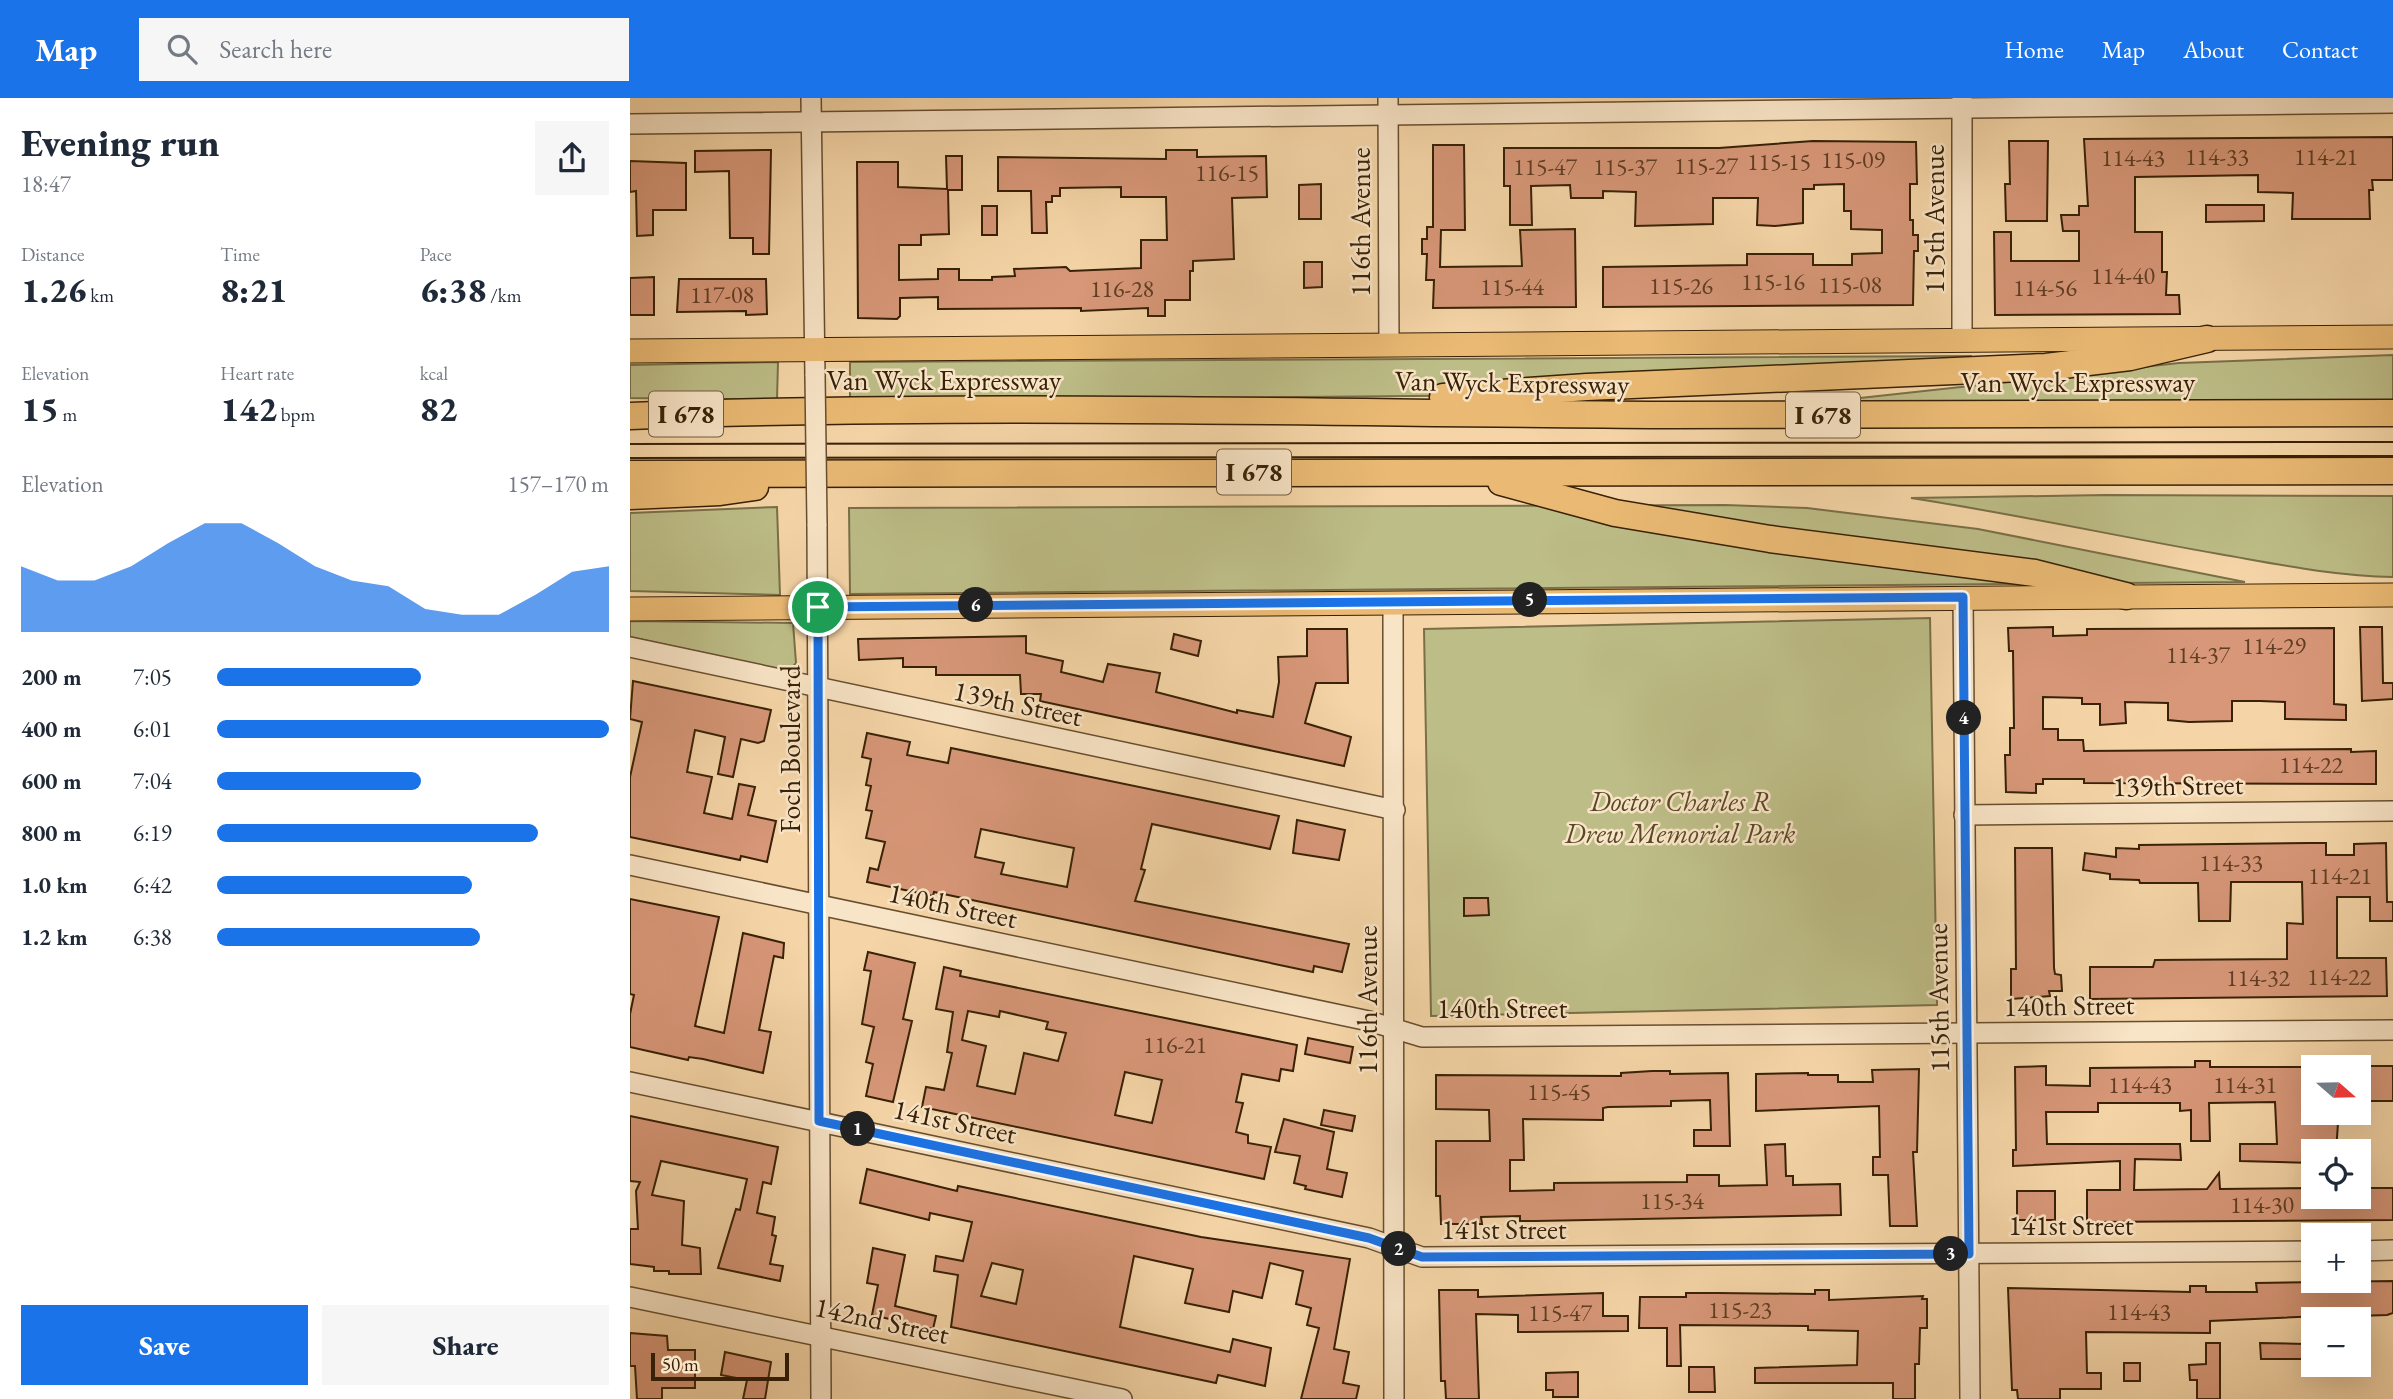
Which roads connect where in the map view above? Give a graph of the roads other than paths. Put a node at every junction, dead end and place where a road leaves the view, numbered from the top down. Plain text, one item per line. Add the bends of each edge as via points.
1 (811, 98) edge
2 (1962, 102) edge
3 (2393, 103) edge
4 (1388, 106) edge
5 (812, 122) junction
6 (630, 124) edge
7 (2393, 337) edge
8 (2207, 339) junction
9 (1962, 340) junction
10 (1389, 345) junction
11 (814, 349) junction
12 (630, 351) edge
13 (630, 405) edge
14 (1253, 410) junction
15 (741, 412) junction
16 (2393, 413) edge
17 (630, 416) edge
18 (2393, 471) edge
19 (1465, 472) junction
20 (630, 474) edge
21 (847, 474) junction
22 (630, 496) edge
23 (2393, 595) edge
24 (2126, 596) junction
25 (1963, 597) junction
26 (1393, 602) junction
27 (818, 607) junction
28 (630, 609) edge
29 (630, 647) edge
30 (818, 690) junction
31 (1395, 810) junction
32 (2393, 811) edge
33 (1964, 815) junction
34 (630, 865) edge
35 (819, 905) junction
36 (1396, 1029) junction
37 (2393, 1030) edge
38 (1967, 1034) junction
39 (630, 1082) edge
40 (819, 1121) junction
41 (1396, 1248) junction
42 (2393, 1250) edge
43 (2301, 1251) edge
44 (2371, 1251) edge
45 (1969, 1254) junction
46 (630, 1297) edge
47 (821, 1336) junction
48 (1043, 1391) edge
49 (821, 1399) edge
50 (1122, 1399) edge
51 (1394, 1399) edge
52 (1969, 1399) edge

1 - 5 street, Foch Boulevard
2 - 3 street
2 - 4 street
2 - 9 street, 115th Avenue
4 - 5 street
4 - 10 street, 116th Avenue
5 - 6 street
5 - 11 street, Foch Boulevard
7 - 8 main road, Van Wyck Expressway
8 - 9 main road, Van Wyck Expressway
8 - 14 highway via 2130,356 2046,367 1587,387
9 - 10 main road, Van Wyck Expressway
10 - 11 main road, Van Wyck Expressway
11 - 12 main road, Van Wyck Expressway
11 - 27 street, Foch Boulevard, bridge
13 - 15 highway
14 - 15 highway, Van Wyck Expressway / I 678
14 - 16 highway, Van Wyck Expressway / I 678 via 1667,415
15 - 17 highway, Van Wyck Expressway / I 678
18 - 19 highway, I 678
19 - 21 highway, I 678
19 - 24 highway via 1615,513 1770,539 2035,573
20 - 21 highway, I 678
21 - 22 highway via 720,492
23 - 24 main road
24 - 25 main road
25 - 26 main road
25 - 33 street, 115th Avenue
26 - 27 main road
26 - 31 street, 116th Avenue
27 - 28 main road
27 - 30 street, Foch Boulevard
29 - 30 street, 139th Street
30 - 31 street, 139th Street
30 - 35 street, Foch Boulevard
31 - 36 street, 116th Avenue
32 - 33 street, 139th Street
33 - 38 street, 115th Avenue
34 - 35 street, 140th Street
35 - 36 street, 140th Street
35 - 40 street, Foch Boulevard
36 - 38 street, 140th Street via 1422,1037
36 - 41 street, 116th Avenue
37 - 38 street, 140th Street
38 - 45 street, 115th Avenue
39 - 40 street, 141st Street
40 - 41 street, 141st Street via 1369,1238
40 - 47 street, Foch Boulevard
41 - 45 street, 141st Street via 1422,1257
41 - 51 street, 116th Avenue
42 - 44 street
43 - 45 street, 141st Street
45 - 52 street, 115th Avenue
46 - 47 street, 142nd Street
47 - 48 street, 142nd Street
47 - 49 street, Foch Boulevard
48 - 50 street, 142nd Street

